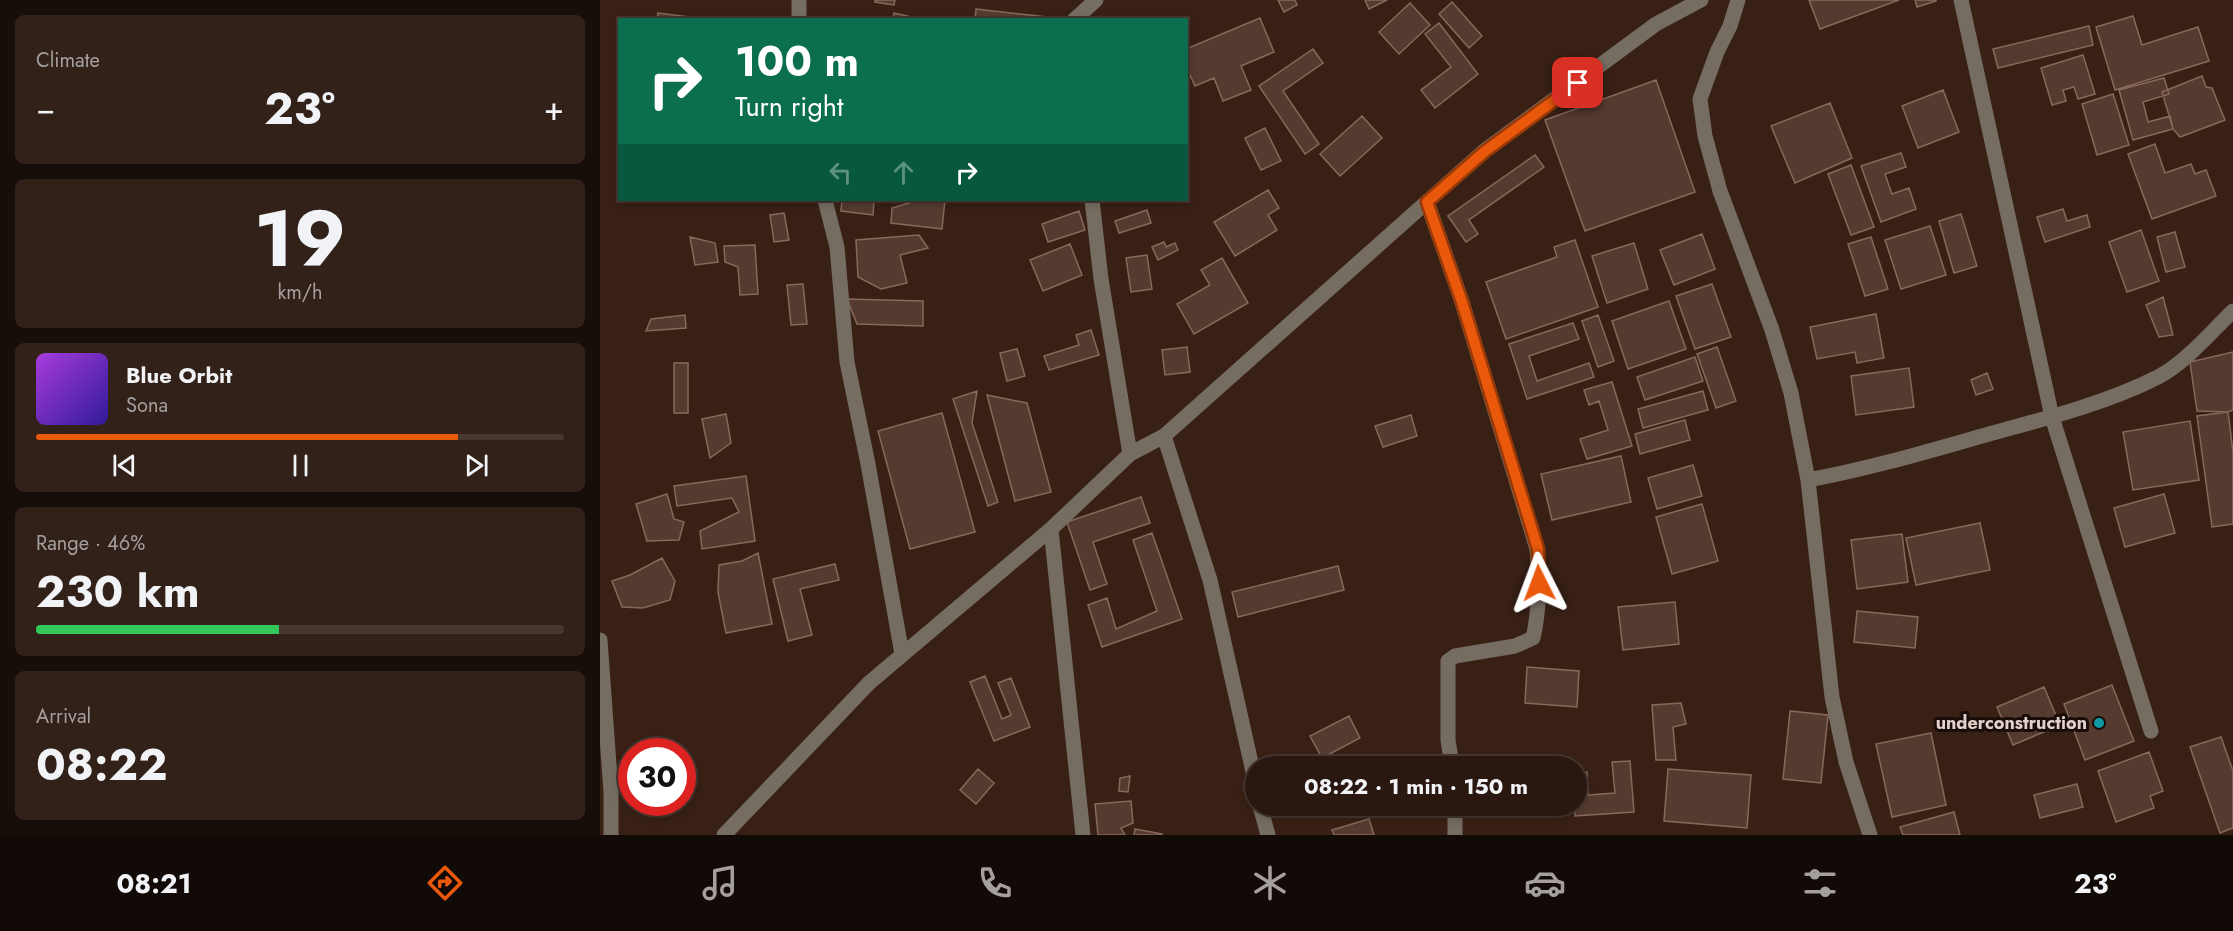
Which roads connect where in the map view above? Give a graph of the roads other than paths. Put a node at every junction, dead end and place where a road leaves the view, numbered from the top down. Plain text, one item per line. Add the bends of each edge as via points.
1 (800, 0) edge
2 (1096, 0) edge
3 (1701, 0) edge
4 (1738, 0) edge
5 (1961, 0) edge
6 (798, 18) edge
7 (1076, 18) edge
8 (825, 201) edge
9 (1092, 201) edge
10 (1427, 202) junction
11 (2233, 311) edge
12 (2052, 417) junction
13 (1164, 436) junction
14 (1130, 454) junction
15 (1808, 480) junction
16 (1051, 529) junction
17 (600, 640) edge
18 (902, 654) junction
19 (2151, 730) dead end
20 (1249, 756) edge
21 (1450, 756) edge
22 (1263, 816) edge
23 (1455, 816) edge
24 (611, 835) edge
25 (724, 835) edge
26 (1083, 835) edge
27 (1268, 835) edge
28 (1455, 835) edge
29 (1870, 835) edge

1 - 6 street
2 - 7 street
3 - 10 street via 1656,24 1493,145
4 - 15 street via 1700,99 1705,136 1720,191 1791,393
5 - 12 street
8 - 18 street via 837,247 847,362
9 - 14 street
10 - 13 street
10 - 21 street via 1538,549 1539,615 1533,638 1515,646 1455,656 1448,661
11 - 12 street via 2159,376
12 - 15 street via 1858,471
12 - 19 street
13 - 14 street
13 - 20 street via 1210,580
14 - 16 street
15 - 29 street via 1832,698 1846,762
16 - 18 street
16 - 26 street
17 - 24 street
18 - 25 street via 869,683
22 - 27 street
23 - 28 street

